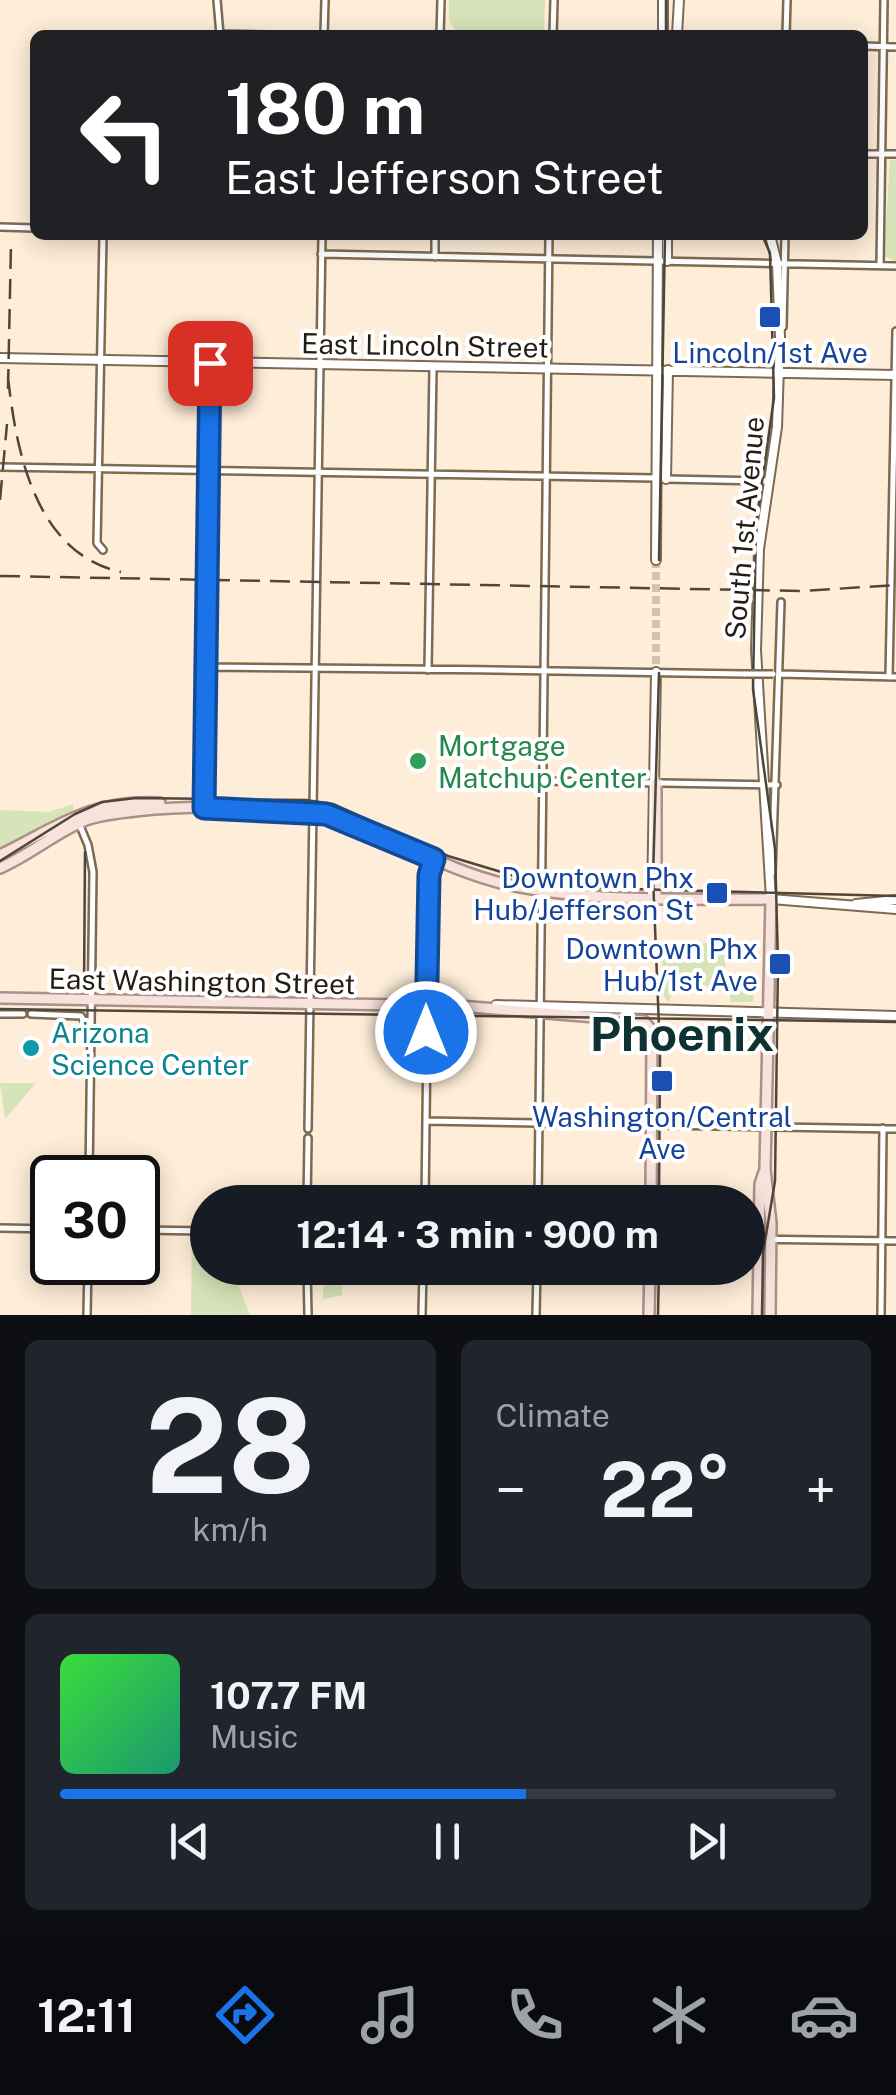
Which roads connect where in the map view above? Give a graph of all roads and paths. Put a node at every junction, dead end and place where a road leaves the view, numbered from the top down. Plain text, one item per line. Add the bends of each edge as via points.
1 (217, 0) edge
2 (326, 0) edge
3 (440, 0) edge
4 (554, 0) edge
5 (663, 0) edge
6 (679, 0) edge
7 (787, 0) edge
8 (884, 0) edge
9 (220, 30) edge
10 (324, 30) edge
11 (440, 30) edge
12 (553, 30) edge
13 (663, 30) edge
14 (677, 30) edge
15 (786, 30) edge
16 (868, 46) edge
17 (884, 46) junction
18 (896, 47) edge
19 (868, 154) edge
20 (882, 154) junction
21 (896, 154) edge
22 (0, 227) edge
23 (30, 228) edge
24 (103, 240) edge
25 (322, 240) edge
26 (435, 240) edge
27 (550, 240) edge
28 (659, 240) edge
29 (666, 240) edge
30 (772, 240) edge
31 (784, 240) edge
32 (322, 254) junction
33 (434, 257) junction
34 (549, 259) junction
35 (663, 261) junction
36 (781, 263) junction
37 (880, 265) junction
38 (896, 266) edge
39 (896, 331) edge
40 (0, 358) edge
41 (100, 362) junction
42 (210, 363) junction
43 (320, 366) junction
44 (433, 368) junction
45 (548, 370) junction
46 (656, 370) junction
47 (668, 370) junction
48 (779, 374) junction
49 (896, 375) edge
50 (0, 467) edge
51 (98, 467) junction
52 (208, 470) junction
53 (318, 472) junction
54 (431, 474) junction
55 (548, 476) junction
56 (661, 479) junction
57 (768, 481) junction
58 (894, 488) edge
59 (104, 550) dead end
60 (656, 560) tunnel mouth
61 (781, 602) dead end
62 (207, 668) junction
63 (315, 668) junction
64 (428, 671) junction
65 (658, 671) junction
66 (545, 672) junction
67 (777, 674) junction
68 (892, 677) edge
69 (544, 781) junction
70 (655, 783) junction
71 (764, 784) junction
72 (777, 785) junction
73 (199, 808) junction
74 (314, 812) junction
75 (77, 819) junction
76 (0, 855) edge
77 (434, 859) junction
78 (0, 868) edge
79 (771, 886) junction
80 (544, 891) junction
81 (655, 898) junction
82 (770, 900) junction
83 (896, 900) edge
84 (856, 904) junction
85 (896, 908) edge
86 (0, 998) edge
87 (91, 1001) junction
88 (311, 1006) junction
89 (426, 1008) junction
90 (542, 1010) junction
91 (767, 1012) junction
92 (0, 1014) edge
93 (896, 1016) edge
94 (91, 1032) junction
95 (426, 1121) junction
96 (540, 1123) junction
97 (652, 1125) junction
98 (766, 1127) junction
99 (308, 1128) dead end
100 (883, 1128) junction
101 (896, 1129) edge
102 (308, 1138) dead end
103 (89, 1155) edge
104 (765, 1169) junction
105 (307, 1185) edge
106 (425, 1185) edge
107 (538, 1185) edge
108 (650, 1185) edge
109 (760, 1185) edge
110 (0, 1228) edge
111 (30, 1229) edge
112 (160, 1230) edge
113 (190, 1231) edge
114 (765, 1239) edge
115 (772, 1239) junction
116 (882, 1240) junction
117 (896, 1241) edge
118 (88, 1285) edge
119 (307, 1285) edge
120 (423, 1285) edge
121 (537, 1285) edge
122 (650, 1285) edge
123 (756, 1285) edge
124 (87, 1315) edge
125 (308, 1315) edge
126 (422, 1315) edge
127 (536, 1315) edge
128 (649, 1315) edge
129 (758, 1315) edge
130 (770, 1315) edge
131 (880, 1315) edge

1 - 9 street
2 - 10 street
3 - 11 street
4 - 12 street
5 - 13 main road
6 - 14 main road
7 - 15 street
8 - 17 street
16 - 17 street
17 - 18 street
17 - 20 street
19 - 20 street
20 - 21 street
20 - 37 street
22 - 23 street
24 - 41 street
25 - 32 street
26 - 33 street
27 - 34 street
28 - 35 main road
29 - 35 main road
30 - 36 main road, South 1st Avenue
31 - 36 street
32 - 33 street
32 - 43 street
33 - 34 street
34 - 35 street
34 - 45 street
35 - 36 street
35 - 46 main road
36 - 37 street
36 - 48 main road, South 1st Avenue
37 - 38 street
39 - 49 street
40 - 41 main road, East Lincoln Street
41 - 42 main road, East Lincoln Street
41 - 51 street
42 - 43 main road, East Lincoln Street
42 - 52 street
43 - 44 main road, East Lincoln Street
43 - 53 street
44 - 45 main road, East Lincoln Street
44 - 54 street
45 - 46 main road, East Lincoln Street
45 - 55 street
46 - 47 main road, East Lincoln Street
46 - 56 main road
47 - 48 main road, East Lincoln Street
47 - 56 main road
48 - 49 main road, East Lincoln Street
48 - 57 main road, South 1st Avenue
49 - 58 street
50 - 51 street
51 - 52 street
51 - 59 street via 96,543
52 - 53 street
52 - 62 street
53 - 54 street
53 - 63 street
54 - 55 street
54 - 64 street
55 - 56 street
55 - 66 street
56 - 57 street
56 - 60 main road
57 - 71 main road, South 1st Avenue via 756,650
58 - 68 street
61 - 67 street, South 1st Avenue
62 - 63 street
62 - 73 street
63 - 64 street
63 - 74 street
64 - 66 street
65 - 66 street
65 - 67 street, bridge
65 - 70 main road
66 - 69 street
67 - 68 street
67 - 72 street, South 1st Avenue
69 - 70 street
69 - 80 street
70 - 71 street
70 - 81 main road
71 - 72 street
71 - 79 main road, South 1st Avenue
72 - 79 street, South 1st Avenue
73 - 74 main road
73 - 75 main road via 125,802
74 - 77 main road
74 - 88 street
75 - 76 main road
75 - 78 main road
75 - 87 street via 92,872
77 - 80 main road
77 - 89 street
79 - 82 main road, South 1st Avenue
80 - 81 main road
80 - 90 street
81 - 82 main road
82 - 84 main road
82 - 91 main road, South 1st Avenue
83 - 84 main road
84 - 85 main road
86 - 87 main road, East Washington Street
87 - 88 main road, East Washington Street
87 - 94 street
88 - 89 main road, East Washington Street
88 - 99 street
89 - 90 main road, East Washington Street
89 - 95 street
90 - 91 main road
90 - 96 street
90 - 97 main road, East Washington Street via 648,1023
91 - 93 main road
91 - 98 main road, South 1st Avenue
92 - 94 street, East Washington Street via 77,1015
94 - 103 street
95 - 96 street
95 - 106 street
96 - 97 street
96 - 107 street
97 - 98 street
97 - 108 main road
98 - 100 street
98 - 104 main road, South 1st Avenue
100 - 101 street
100 - 116 street
102 - 105 street
104 - 109 main road
104 - 115 main road
110 - 111 street
112 - 113 street
114 - 115 street
115 - 116 street
115 - 130 main road
116 - 117 street
116 - 131 street
118 - 124 street
119 - 125 street
120 - 126 street
121 - 127 street
122 - 128 main road
123 - 129 main road

